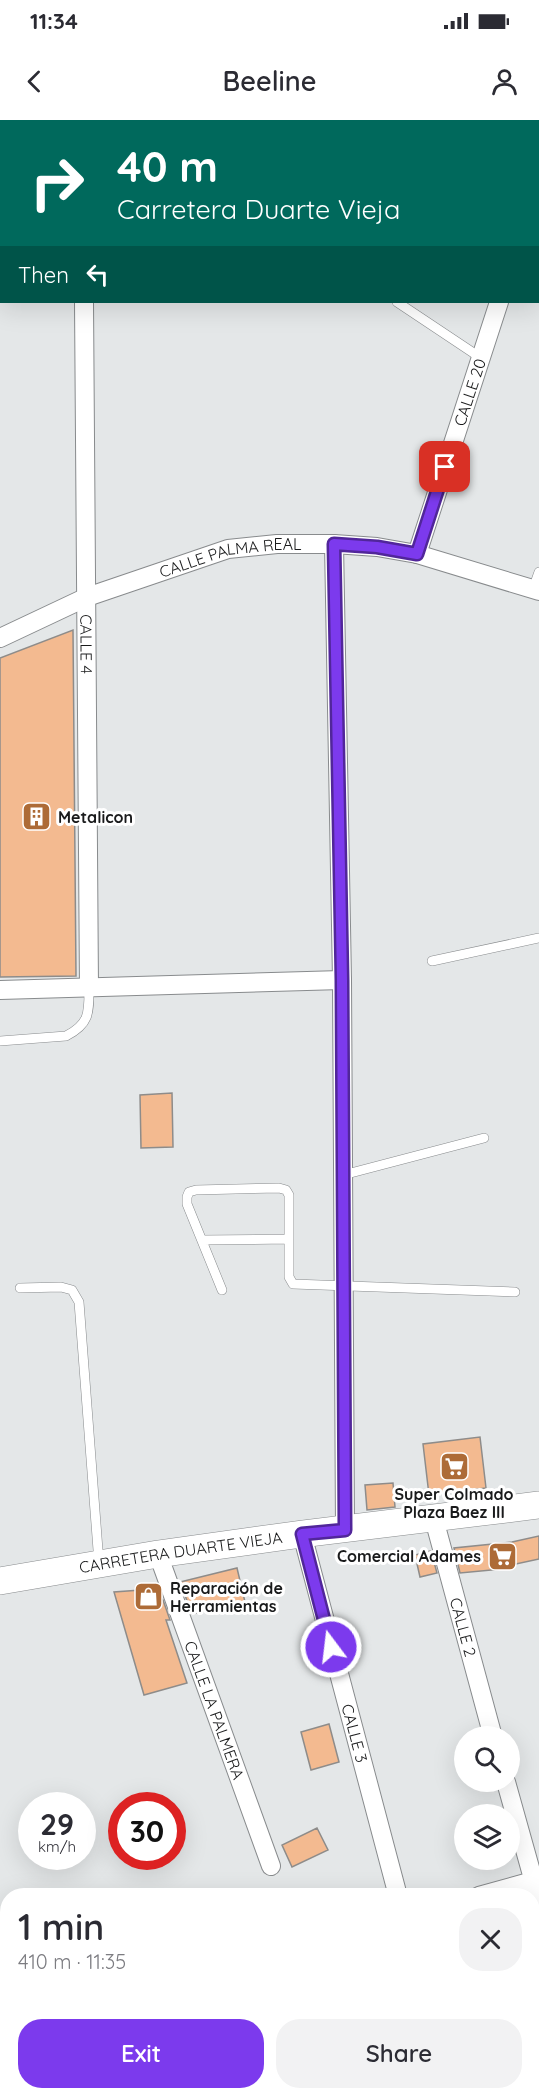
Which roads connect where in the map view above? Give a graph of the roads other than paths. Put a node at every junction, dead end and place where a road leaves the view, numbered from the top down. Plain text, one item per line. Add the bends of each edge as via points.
1 (84, 303) edge
2 (398, 303) edge
3 (499, 303) edge
4 (481, 358) junction
5 (334, 544) junction
6 (417, 554) junction
7 (539, 572) edge
8 (536, 590) edge
9 (87, 597) junction
10 (0, 638) edge
11 (539, 938) edge
12 (432, 961) dead end
13 (342, 980) junction
14 (88, 988) junction
15 (0, 990) edge
16 (0, 1041) edge
17 (484, 1138) dead end
18 (343, 1175) junction
19 (289, 1239) junction
20 (202, 1240) junction
21 (344, 1287) junction
22 (20, 1288) dead end
23 (222, 1290) dead end
24 (516, 1292) dead end
25 (539, 1505) edge
26 (434, 1519) junction
27 (345, 1530) junction
28 (302, 1534) junction
29 (158, 1554) junction
30 (99, 1564) junction
31 (0, 1581) edge
32 (491, 1726) edge
33 (509, 1792) edge
34 (271, 1866) dead end
35 (533, 1881) junction
36 (396, 1888) edge
37 (508, 1888) edge
38 (535, 1888) edge

1 - 9 street, CALLE 4
2 - 4 lane
3 - 4 street, CALLE 20
4 - 6 street, CALLE 20
5 - 6 street, CALLE PALMA REAL
5 - 9 street, CALLE PALMA REAL via 228,549
5 - 13 street
6 - 8 street, CALLE PALMA REAL
7 - 8 lane
9 - 10 street, CALLE PALMA REAL
9 - 14 street, CALLE 4
11 - 12 lane
13 - 14 street
13 - 18 street
14 - 15 street
14 - 16 lane via 88,1014 72,1033
17 - 18 lane
18 - 21 street
19 - 20 lane
19 - 20 lane via 289,1195 279,1188 189,1192 187,1204
19 - 21 lane via 289,1277 293,1284
20 - 23 lane
21 - 24 lane
21 - 27 street
22 - 30 lane via 61,1287 72,1290 78,1302
25 - 26 main road, CARRETERA DUARTE VIEJA
26 - 27 main road, CARRETERA DUARTE VIEJA
26 - 32 street, CALLE 2
27 - 28 main road, CARRETERA DUARTE VIEJA
28 - 29 main road, CARRETERA DUARTE VIEJA
28 - 36 street, CALLE 3
29 - 30 main road, CARRETERA DUARTE VIEJA
29 - 34 street, CALLE LA PALMERA
30 - 31 main road, CARRETERA DUARTE VIEJA
33 - 35 street
35 - 37 street
35 - 38 street

